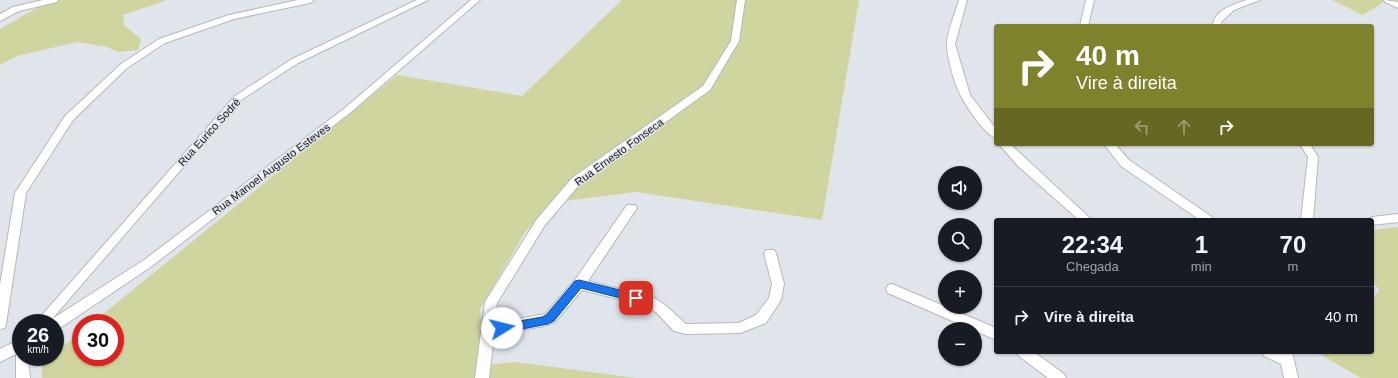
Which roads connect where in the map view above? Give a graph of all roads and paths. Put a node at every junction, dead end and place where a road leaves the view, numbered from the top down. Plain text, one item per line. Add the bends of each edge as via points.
1 (54, 0) edge
2 (310, 0) edge
3 (424, 0) edge
4 (476, 0) edge
5 (741, 0) edge
6 (963, 0) edge
7 (1090, 0) edge
8 (1256, 0) edge
9 (1388, 0) edge
10 (37, 5) junction
11 (1398, 5) edge
12 (16, 9) junction
13 (0, 12) edge
14 (0, 18) edge
15 (1084, 24) edge
16 (1216, 24) edge
17 (0, 25) edge
18 (994, 133) edge
19 (1006, 146) edge
20 (1110, 146) edge
21 (1307, 146) edge
22 (631, 208) dead end
23 (1084, 218) edge
24 (1205, 218) edge
25 (1306, 218) edge
26 (1398, 218) edge
27 (1374, 221) edge
28 (770, 253) dead end
29 (579, 284) junction
30 (892, 289) dead end
31 (48, 314) edge
32 (64, 318) edge
33 (0, 324) edge
34 (488, 330) junction
35 (994, 333) edge
36 (12, 353) edge
37 (1027, 354) edge
38 (1276, 354) edge
39 (0, 356) edge
40 (1287, 357) edge
41 (22, 366) edge
42 (23, 378) edge
43 (482, 378) edge
44 (1059, 378) edge
45 (1292, 378) edge

1 - 10 street
2 - 33 street via 232,17 162,41 124,66 69,118 21,193
3 - 31 street, Rua Eurico Sodré via 295,61 238,98
4 - 32 street, Rua Manoel Augusto Esteves via 342,115 148,263
5 - 34 street, Rua Ernesto Fonseca via 735,42 707,88 576,181 541,222 491,302
6 - 18 street via 951,44 957,70 966,95
7 - 15 street
8 - 16 street via 1231,8 1217,20
9 - 11 street
10 - 12 street
10 - 17 street
12 - 13 street
12 - 14 street
19 - 23 street
20 - 24 street via 1125,163
21 - 25 street via 1313,157
22 - 29 street
26 - 27 street
28 - 29 street via 778,284 775,300 761,319 740,328 686,329 679,327 650,302
29 - 34 street via 550,318
30 - 35 street
34 - 43 street, Rua Ernesto Fonseca
36 - 39 street
37 - 44 street
38 - 40 street
40 - 45 street
41 - 42 street

